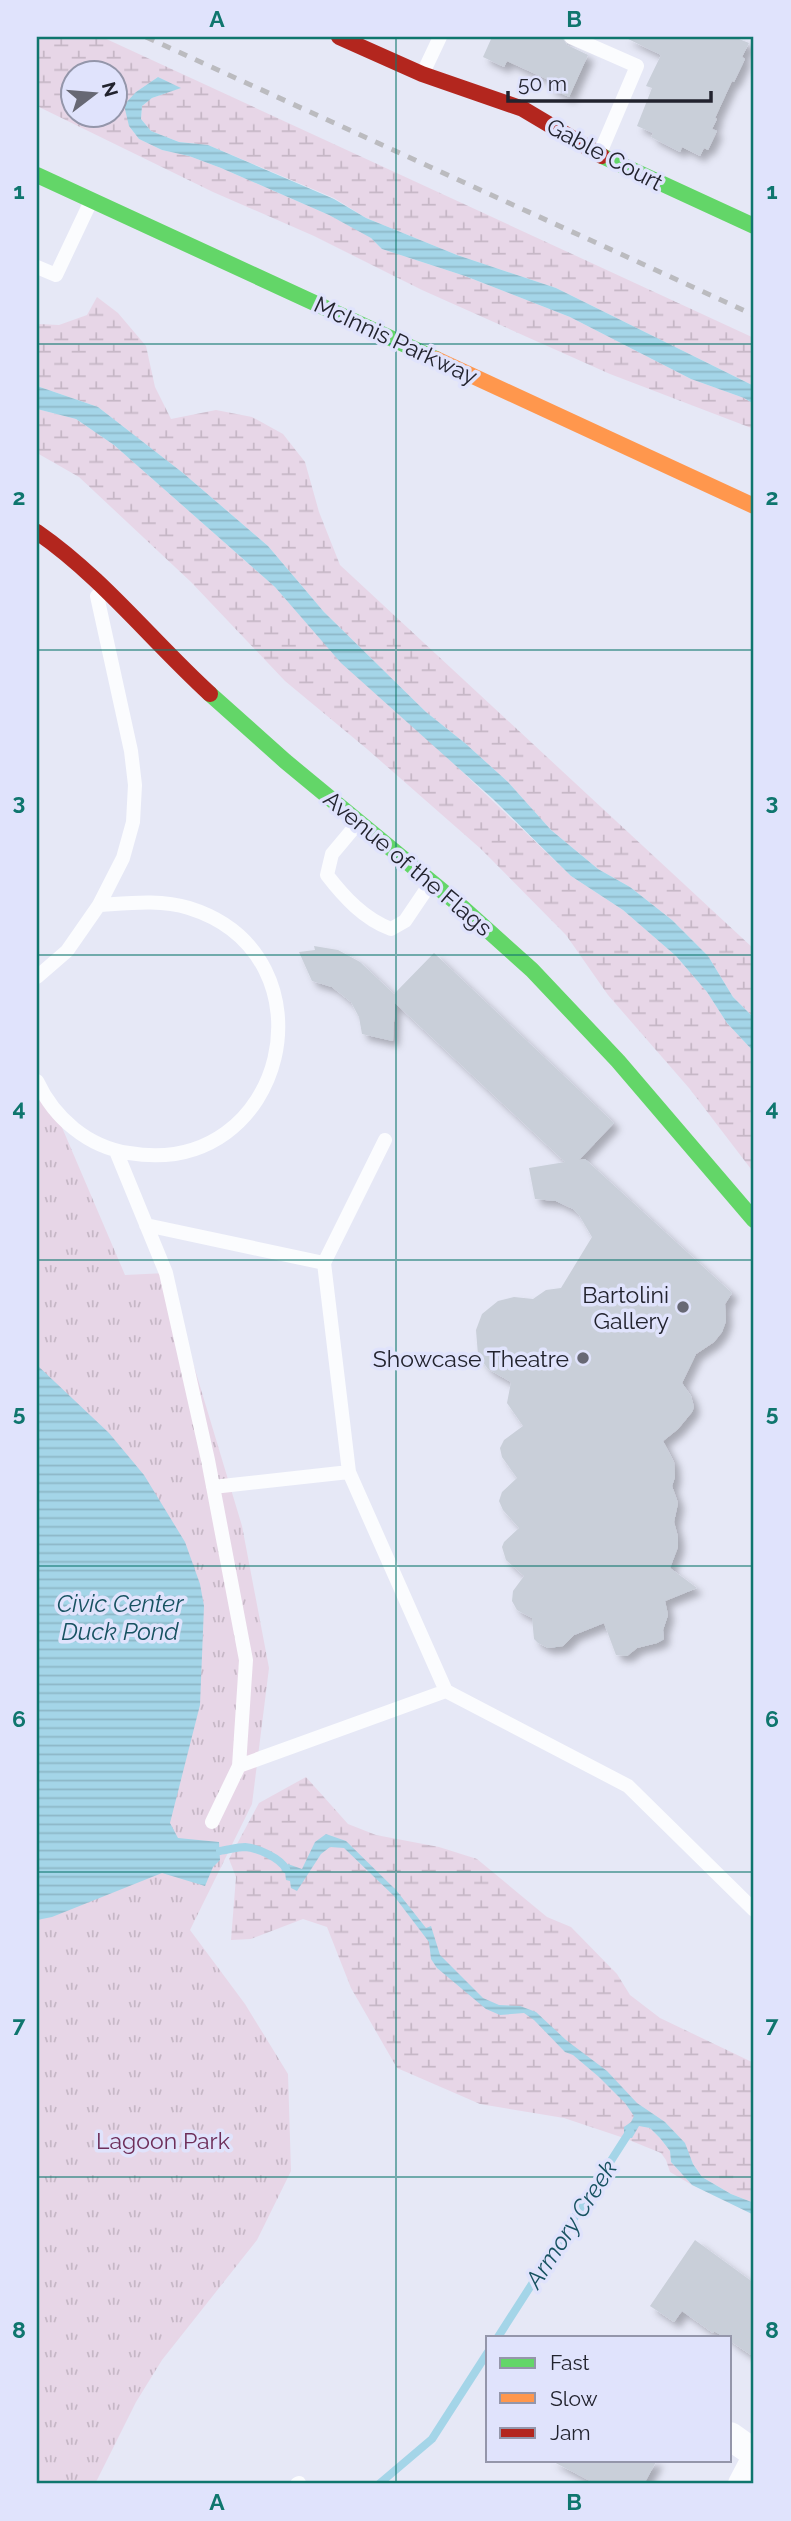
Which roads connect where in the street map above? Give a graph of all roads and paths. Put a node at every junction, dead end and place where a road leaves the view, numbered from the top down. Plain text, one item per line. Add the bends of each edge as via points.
1 (339, 37) edge
2 (440, 37) edge
3 (571, 37) edge
4 (422, 74) junction
5 (599, 155) junction
6 (37, 175) edge
7 (92, 200) junction
8 (754, 226) edge
9 (37, 267) edge
10 (754, 506) edge
11 (37, 532) edge
12 (92, 575) junction
13 (359, 822) junction
14 (432, 882) junction
15 (99, 905) junction
16 (37, 977) edge
17 (37, 1081) edge
18 (385, 1140) dead end
19 (116, 1151) junction
20 (754, 1220) edge
21 (146, 1226) junction
22 (324, 1263) junction
23 (349, 1472) junction
24 (213, 1487) junction
25 (446, 1691) junction
26 (239, 1766) junction
27 (212, 1822) dead end
28 (754, 1910) edge
29 (732, 2437) edge
30 (754, 2453) edge
31 (754, 2461) edge
32 (742, 2484) edge

1 - 4 street, Gable Court
2 - 4 lane
3 - 5 lane via 637,66
4 - 5 street, Gable Court via 523,110
5 - 8 street, Gable Court
6 - 7 street, McInnis Parkway
7 - 9 lane via 56,275
7 - 10 street, McInnis Parkway
11 - 12 street, Avenue of the Flags via 49,547
12 - 13 street, Avenue of the Flags via 166,653
12 - 15 lane via 135,785 129,839
13 - 14 street, Avenue of the Flags
13 - 14 lane via 332,854 327,875 374,923 391,929 405,921
14 - 20 street, Avenue of the Flags via 568,1006
15 - 16 lane via 67,951
15 - 19 lane via 172,904 223,924 240,937 264,968 279,1024 269,1080 246,1116 211,1141 170,1154
17 - 19 lane via 69,1125
18 - 22 lane
19 - 21 lane
21 - 22 lane
21 - 24 lane via 166,1273
22 - 23 lane
23 - 24 lane
23 - 25 lane
24 - 26 lane via 246,1660
25 - 26 lane
25 - 28 lane via 628,1786
26 - 27 lane
29 - 30 street
31 - 32 street

